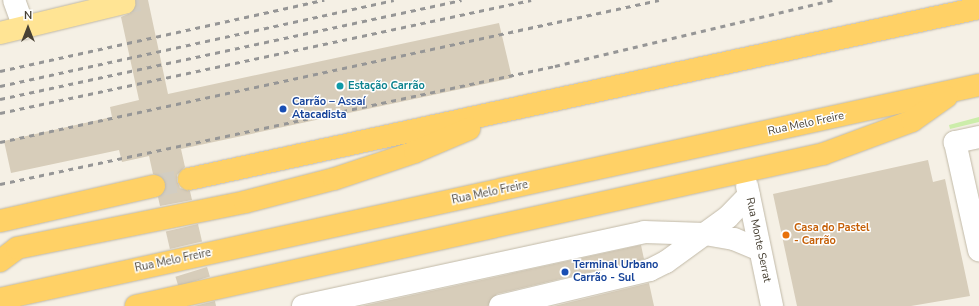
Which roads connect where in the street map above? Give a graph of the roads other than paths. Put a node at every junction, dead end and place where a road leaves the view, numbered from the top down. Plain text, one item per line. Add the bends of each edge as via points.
1 (14, 0) edge
2 (124, 3) dead end
3 (979, 8) edge
4 (24, 28) junction
5 (0, 34) edge
6 (979, 85) edge
7 (949, 93) junction
8 (513, 110) junction
9 (979, 137) edge
10 (189, 179) tunnel mouth
11 (747, 184) junction
12 (154, 186) tunnel mouth
13 (0, 221) edge
14 (705, 234) junction
15 (760, 250) junction
16 (979, 250) edge
17 (0, 261) edge
18 (0, 299) edge
19 (136, 306) edge
20 (303, 306) edge
21 (500, 306) edge
22 (772, 306) edge

1 - 4 street
2 - 4 main road
3 - 8 highway
4 - 5 main road
6 - 7 highway, Rua Melo Freire
7 - 11 highway via 912,121
7 - 18 highway, Rua Melo Freire
8 - 10 highway
8 - 17 highway via 415,152 334,179 245,202 17,248
9 - 16 street via 955,142
11 - 14 street
11 - 15 street, Rua Monte Serrat
11 - 19 highway
12 - 13 highway
14 - 15 street via 734,239
14 - 20 street via 644,232
14 - 21 street via 650,270
15 - 22 street, Rua Monte Serrat

